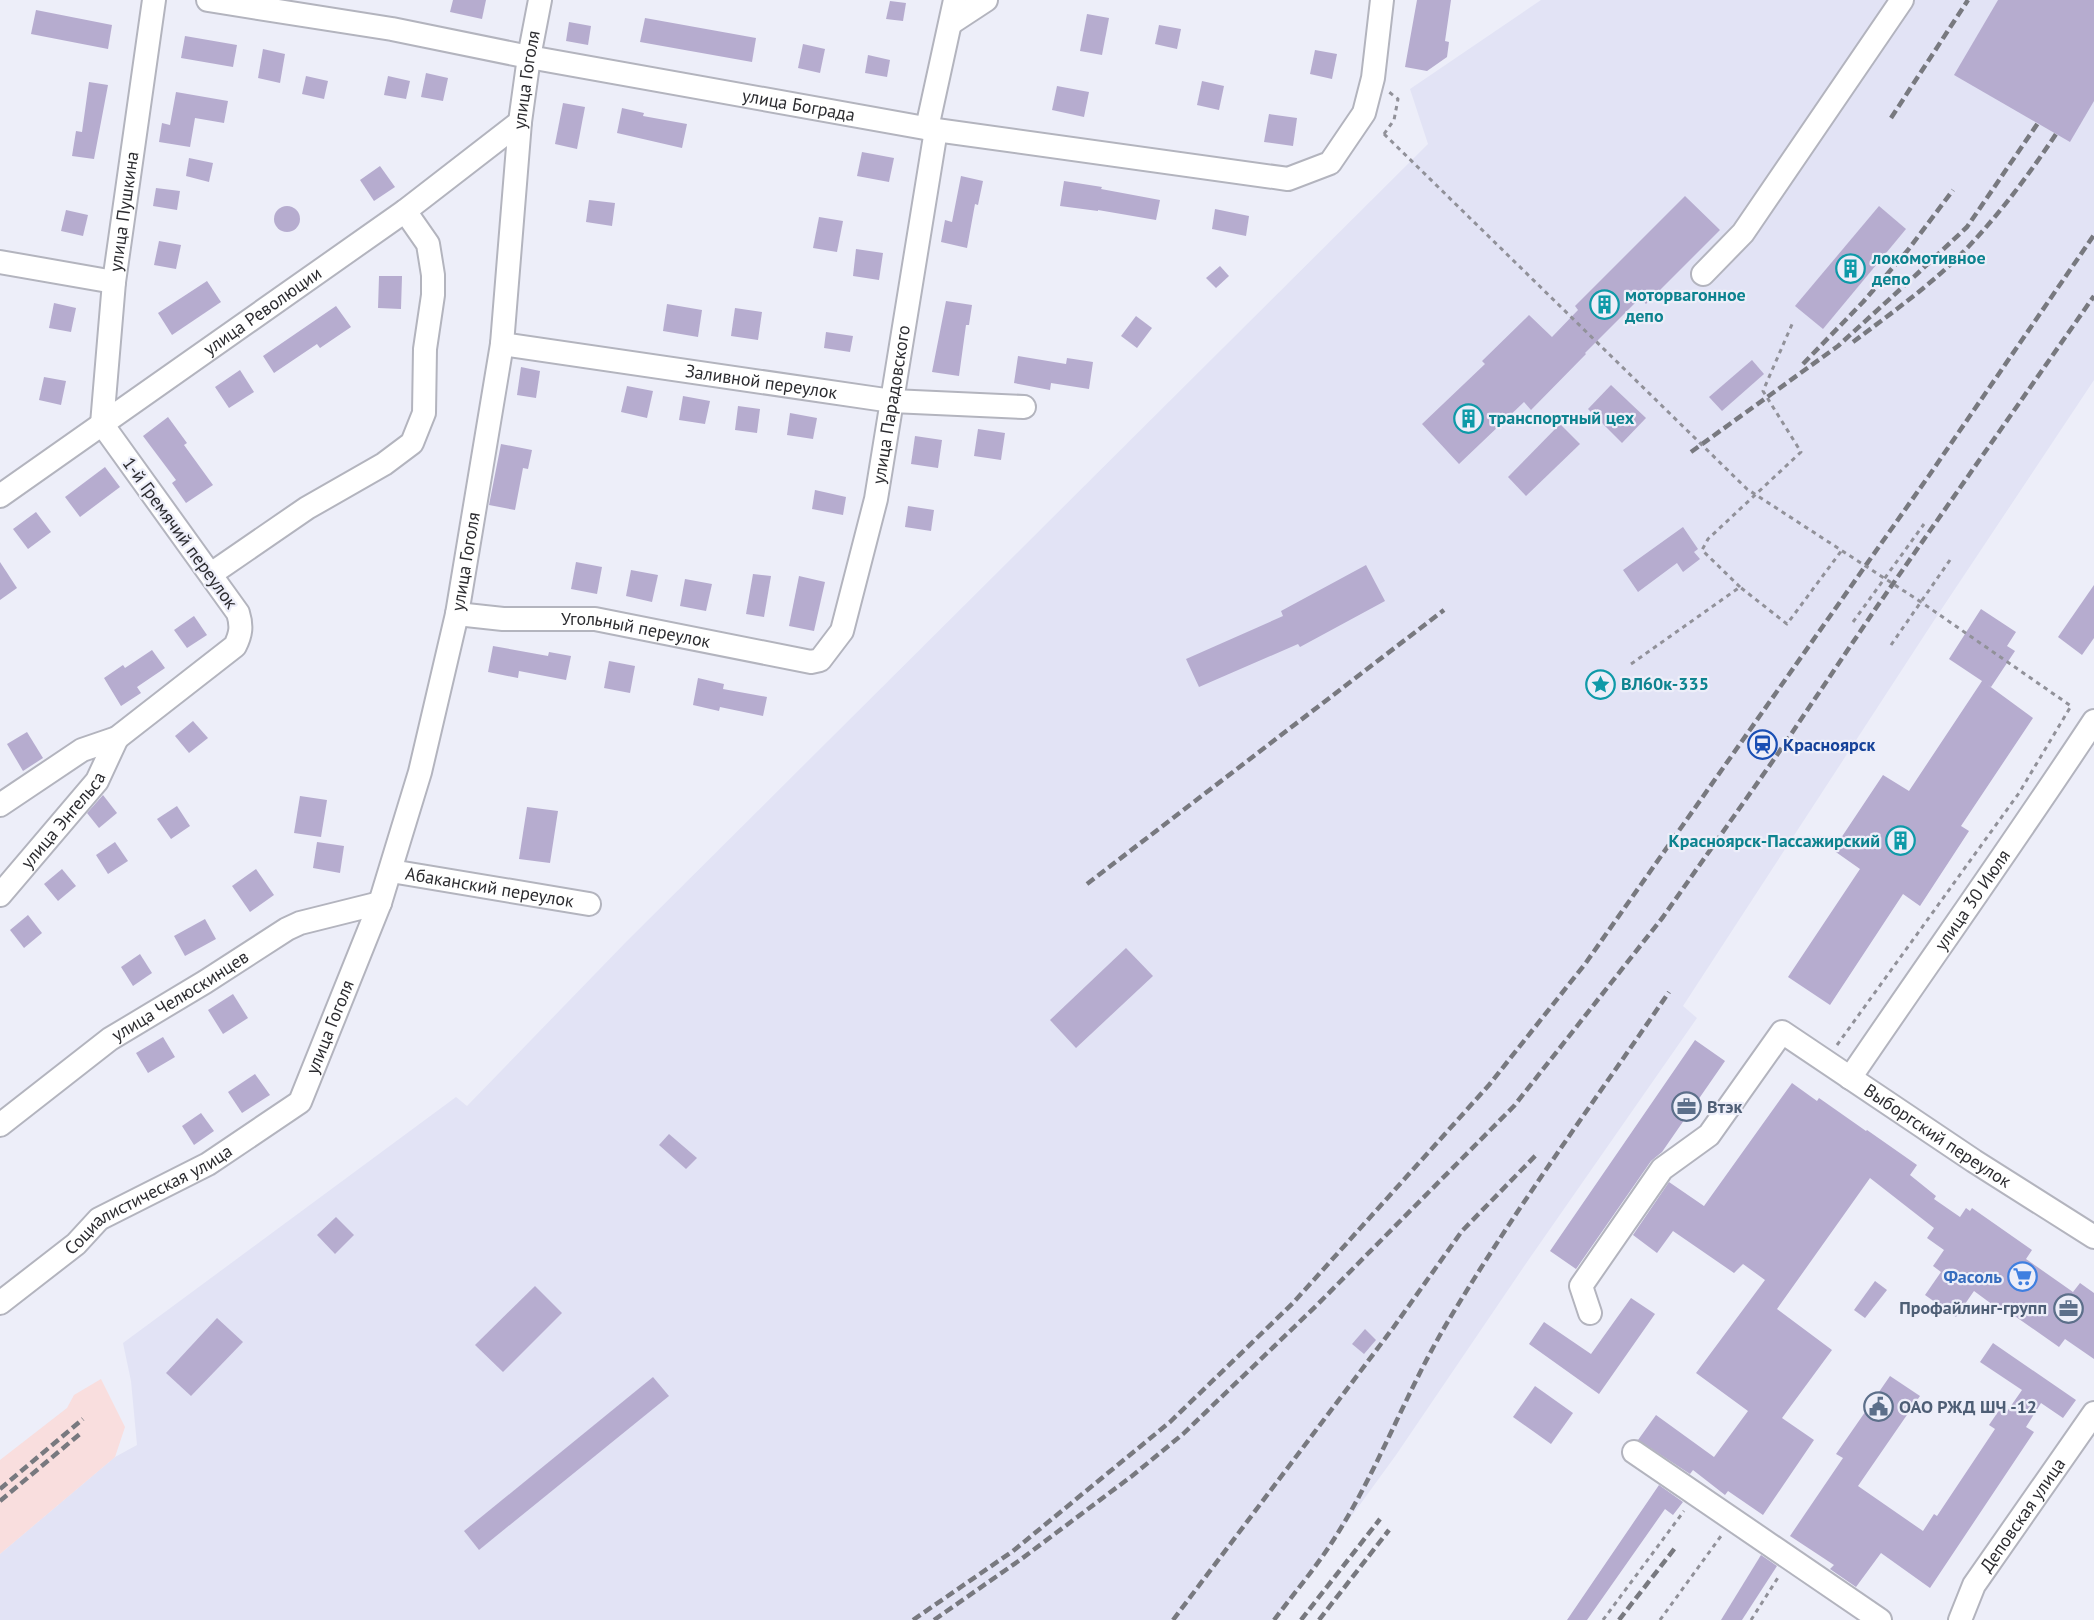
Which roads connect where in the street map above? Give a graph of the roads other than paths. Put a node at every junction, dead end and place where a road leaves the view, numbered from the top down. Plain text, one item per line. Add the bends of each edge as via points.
1 (154, 0) edge
2 (208, 0) edge
3 (540, 0) edge
4 (955, 0) edge
5 (986, 0) edge
6 (1382, 0) edge
7 (1902, 0) edge
8 (951, 23) junction
9 (529, 57) junction
10 (520, 122) junction
11 (931, 129) junction
12 (405, 211) junction
13 (0, 262) edge
14 (1703, 274) dead end
15 (114, 282) junction
16 (502, 344) junction
17 (892, 401) junction
18 (1024, 407) dead end
19 (102, 424) junction
20 (0, 496) edge
21 (211, 574) junction
22 (458, 614) junction
23 (235, 646) joint
24 (811, 662) joint
25 (2094, 721) edge
26 (117, 738) junction
27 (0, 805) edge
28 (391, 871) junction
29 (0, 895) edge
30 (380, 903) junction
31 (589, 904) dead end
32 (1850, 1078) junction
33 (300, 1102) joint
34 (0, 1125) edge
35 (2094, 1237) edge
36 (0, 1303) edge
37 (1590, 1313) dead end
38 (2094, 1413) edge
39 (1634, 1452) dead end
40 (1880, 1620) edge
41 (1960, 1620) edge

1 - 15 street, улица Пушкина
2 - 9 street, улица Бограда via 392,29
3 - 9 street, улица Гоголя
4 - 8 street, улица Парадовского
5 - 8 street
6 - 11 street, улица Бограда via 1373,78 1364,113 1330,163 1288,178
7 - 14 street via 1743,233
8 - 11 street, улица Парадовского
9 - 10 street, улица Гоголя
9 - 11 street, улица Бограда
10 - 12 street, улица Революции
10 - 16 street, улица Гоголя
11 - 17 street, улица Парадовского
12 - 19 street, улица Революции
12 - 21 street via 428,244 434,275 425,349 424,413 412,443
13 - 15 street
15 - 19 street, улица Пушкина
16 - 17 street, Заливной переулок
16 - 22 street, улица Гоголя
17 - 18 street, Заливной переулок
17 - 24 street, улица Парадовского via 876,499 842,631 820,660
19 - 20 street, улица Революции
19 - 21 street, 1-й Гремячий переулок
21 - 23 street, 1-й Гремячий переулок via 242,624
22 - 24 street, Угольный переулок via 503,619 595,619
22 - 28 street, улица Гоголя via 420,772
23 - 26 street, улица Энгельса
25 - 32 street, улица 30 Июля
26 - 27 street, улица Энгельса via 82,750
26 - 29 street, улица Энгельса via 97,782
28 - 30 street, улица Гоголя
28 - 31 street, Абаканский переулок
30 - 33 street, улица Гоголя
30 - 34 street, улица Челюскинцев via 287,929 110,1039
32 - 35 street, Выборгский переулок
32 - 37 street, Выборгский переулок via 1782,1032 1709,1135 1662,1169 1581,1286
33 - 36 street, Социалистическая улица via 208,1164 99,1219 76,1244
38 - 41 street, Деповская улица via 1974,1585
39 - 40 street

